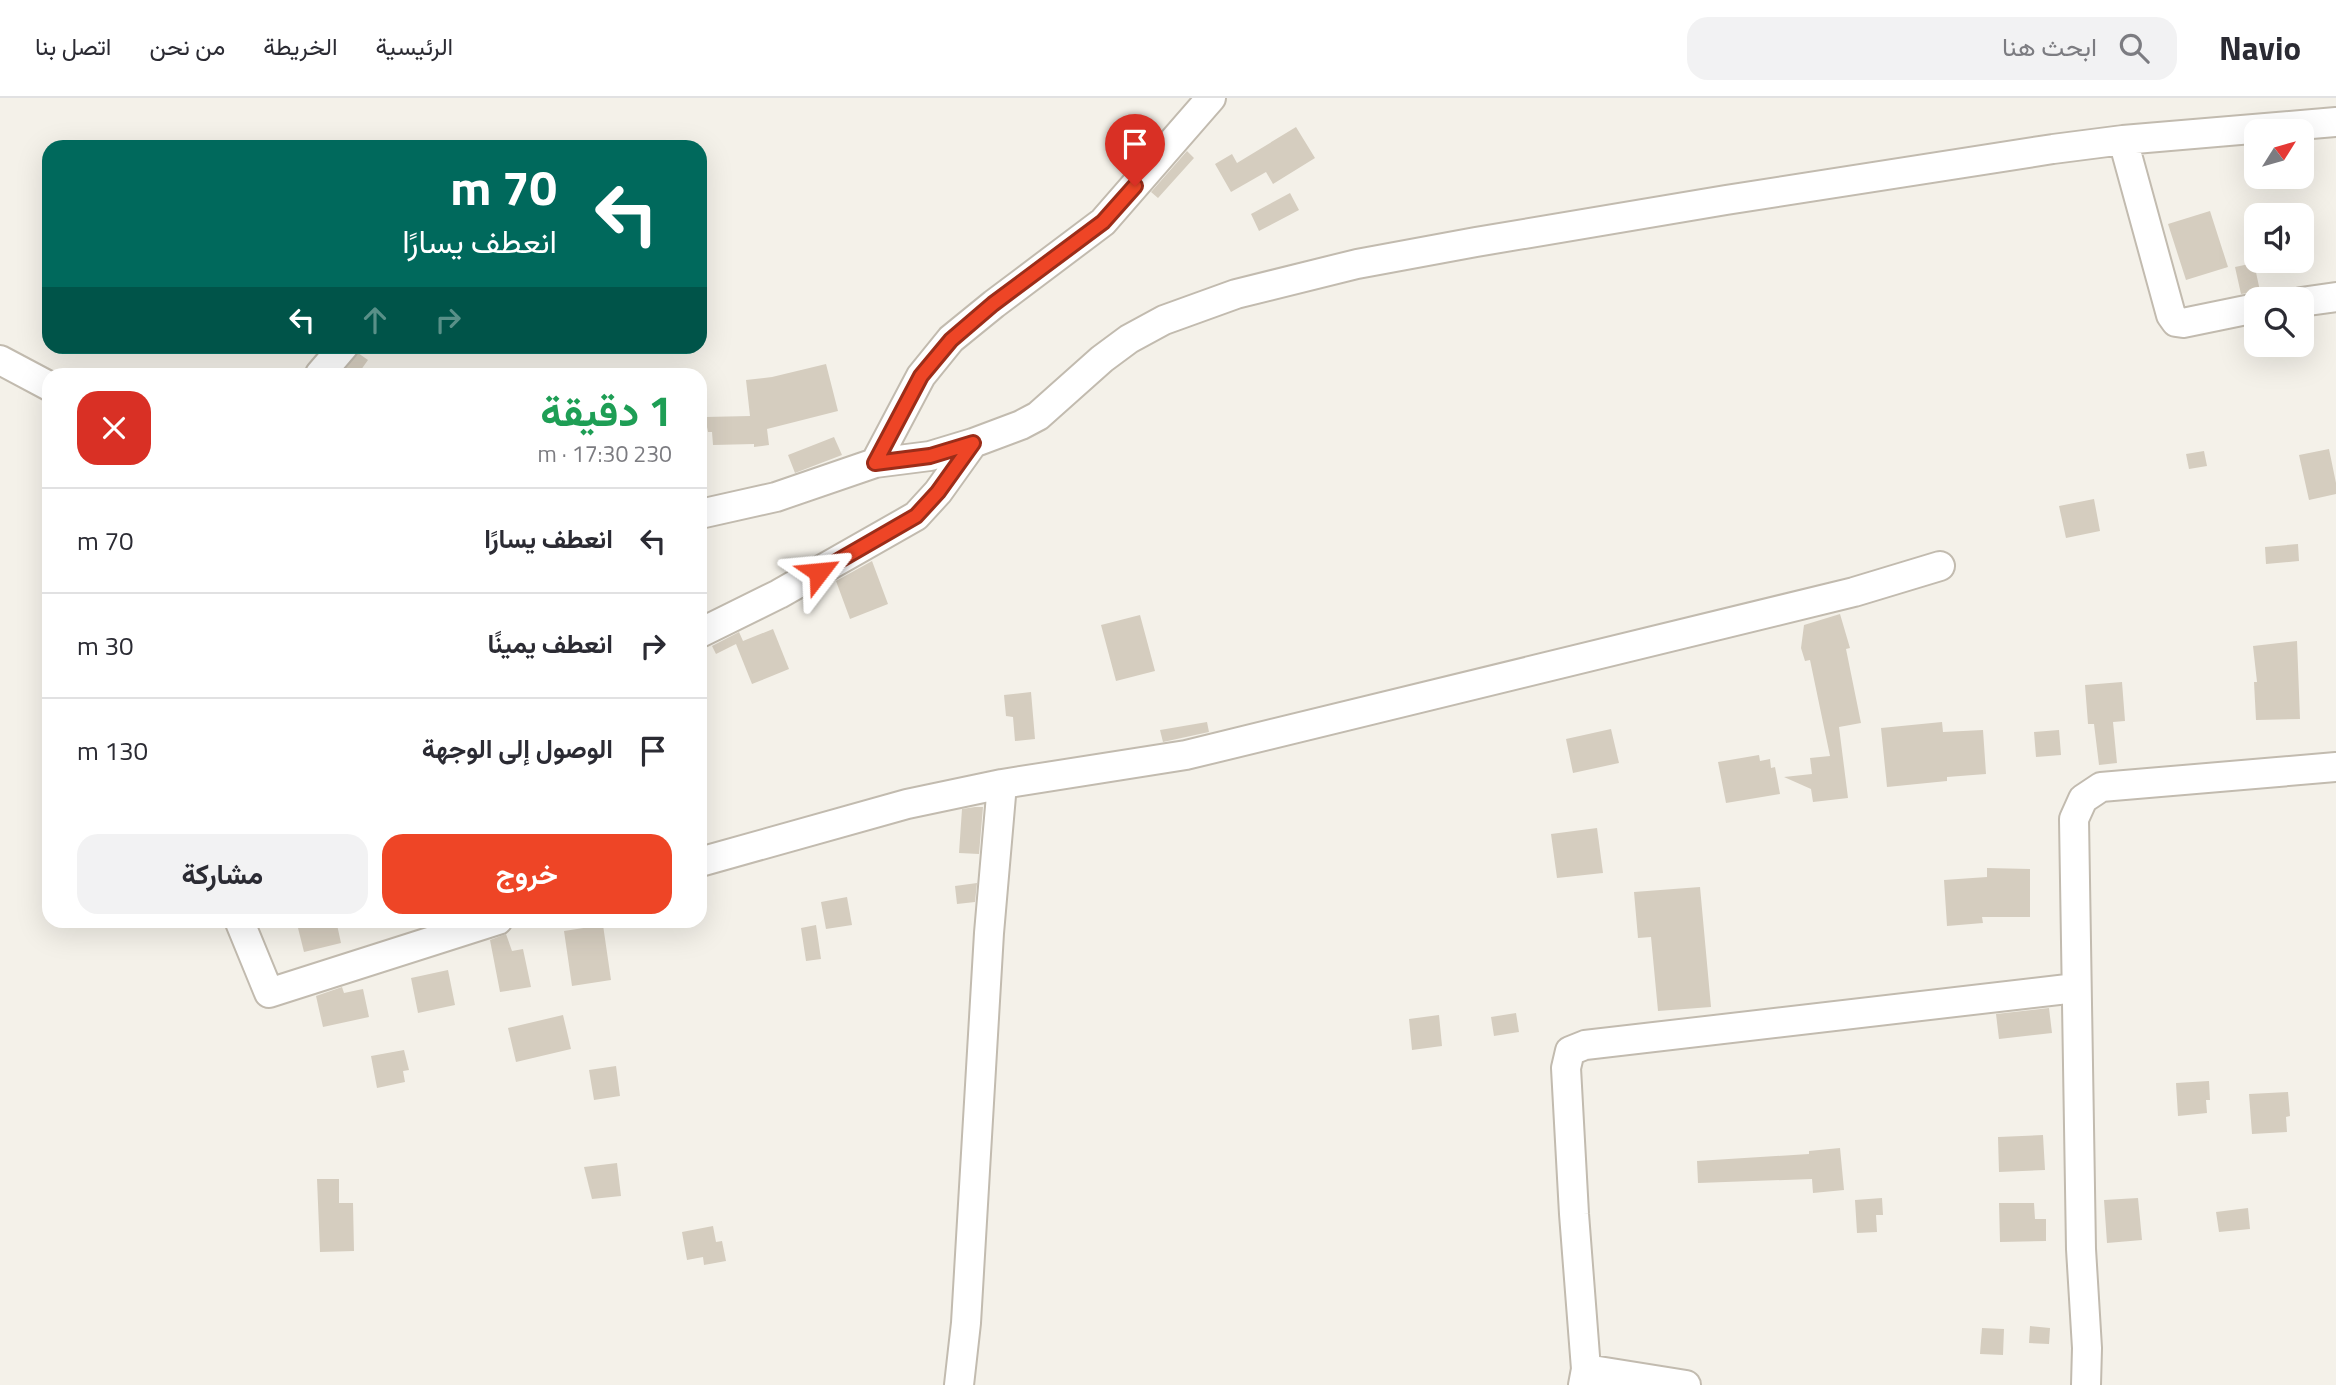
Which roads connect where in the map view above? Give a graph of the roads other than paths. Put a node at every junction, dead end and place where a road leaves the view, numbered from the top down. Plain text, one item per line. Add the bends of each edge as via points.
1 (1211, 98) edge
2 (2336, 122) edge
3 (2123, 140) junction
4 (2336, 297) edge
5 (2314, 300) edge
6 (2244, 311) edge
7 (337, 354) edge
8 (0, 360) edge
9 (325, 368) edge
10 (42, 382) edge
11 (973, 443) junction
12 (875, 463) junction
13 (707, 512) edge
14 (1940, 566) dead end
15 (707, 630) edge
16 (2336, 767) edge
17 (1002, 784) junction
18 (707, 860) edge
19 (242, 928) edge
20 (473, 928) edge
21 (2076, 988) junction
22 (1585, 1377) edge
23 (959, 1385) edge
24 (1686, 1385) edge
25 (2086, 1385) edge

1 - 12 street via 1103,222 951,340 921,376
2 - 3 street
3 - 6 street via 2171,316 2183,323
3 - 11 street via 1476,242 1357,264 1236,294 1164,320 1129,339 1038,416
4 - 5 street
7 - 9 street
8 - 10 street
11 - 12 street via 930,456
11 - 15 street via 916,516
12 - 13 street via 776,497
14 - 17 street via 1854,592 1186,755
16 - 21 street via 2101,787 2083,799 2074,819
17 - 18 street via 907,804
17 - 23 street
19 - 20 street via 270,993
21 - 22 street via 1585,1045 1570,1051 1566,1068
21 - 25 street
22 - 24 street

